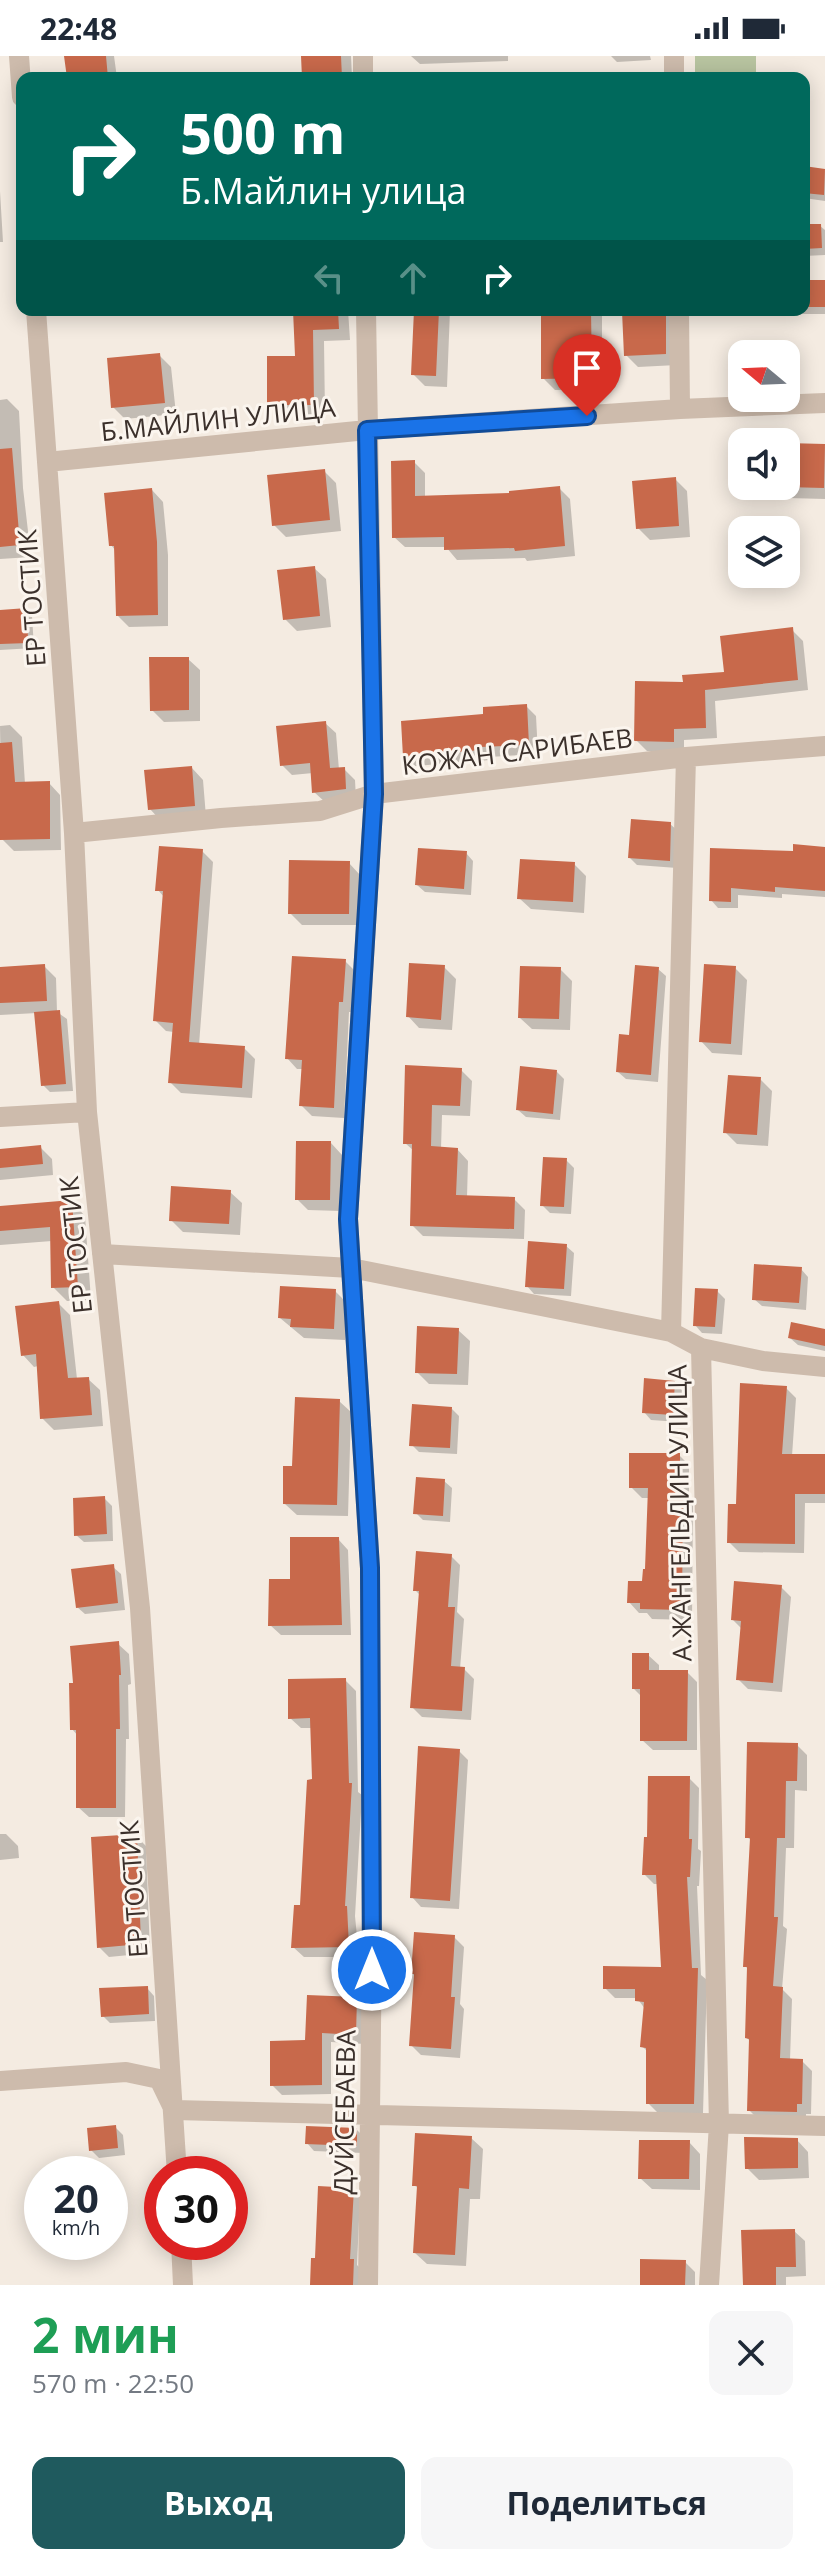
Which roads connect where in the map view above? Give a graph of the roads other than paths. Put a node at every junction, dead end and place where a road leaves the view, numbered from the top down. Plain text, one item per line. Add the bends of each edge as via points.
1 (36, 316) edge
2 (366, 316) edge
3 (679, 316) edge
4 (825, 403) edge
5 (680, 409) junction
6 (367, 430) junction
7 (47, 462) junction
8 (825, 746) edge
9 (686, 757) junction
10 (374, 794) junction
11 (74, 833) junction
12 (87, 1112) junction
13 (0, 1117) edge
14 (102, 1254) junction
15 (351, 1268) junction
16 (671, 1332) junction
17 (701, 1348) junction
18 (825, 1367) edge
19 (0, 2081) edge
20 (174, 2110) junction
21 (370, 2114) junction
22 (719, 2124) junction
23 (825, 2126) edge
24 (176, 2156) edge
25 (182, 2260) edge
26 (183, 2285) edge
27 (368, 2285) edge
28 (709, 2285) edge

1 - 7 street, ЕР ТОСТИК
2 - 6 street, ДУЙСЕБАЕВА
3 - 5 street
4 - 5 street, Б.МАЙЛИН УЛИЦА
5 - 6 street, Б.МАЙЛИН УЛИЦА
6 - 7 street, Б.МАЙЛИН УЛИЦА
6 - 10 street, ДУЙСЕБАЕВА
7 - 11 street, ЕР ТОСТИК
8 - 9 street, КОЖАН САРИБАЕВ
9 - 10 street, КОЖАН САРИБАЕВ
9 - 16 street, А.ЖАНГЕЛЬДИН УЛИЦА
10 - 11 street, КОЖАН САРИБАЕВ via 320,811
10 - 15 street, ДУЙСЕБАЕВА via 348,1219
11 - 12 street, ЕР ТОСТИК
12 - 13 street
12 - 14 street, ЕР ТОСТИК
14 - 15 street
14 - 20 street, ЕР ТОСТИК via 140,1608
15 - 16 street
15 - 21 street, ДУЙСЕБАЕВА via 370,1568
16 - 17 street, А.ЖАНГЕЛЬДИН УЛИЦА
17 - 18 street
17 - 22 street, А.ЖАНГЕЛЬДИН УЛИЦА
19 - 20 street via 126,2072 159,2079
20 - 21 street
20 - 24 street, ЕР ТОСТИК
21 - 22 street
21 - 27 street, ДУЙСЕБАЕВА
22 - 23 street
22 - 28 street, А.ЖАНГЕЛЬДИН УЛИЦА
25 - 26 street

